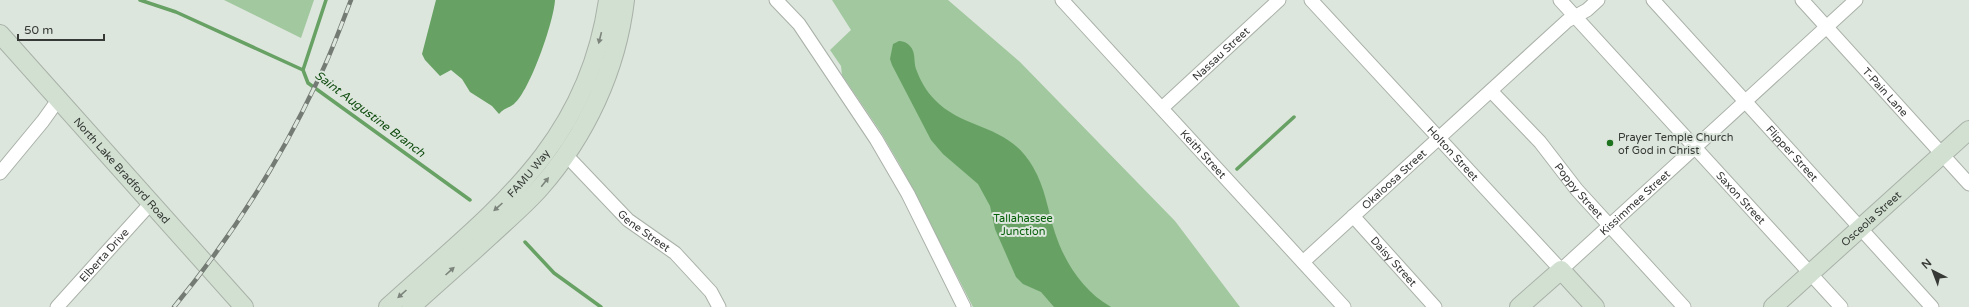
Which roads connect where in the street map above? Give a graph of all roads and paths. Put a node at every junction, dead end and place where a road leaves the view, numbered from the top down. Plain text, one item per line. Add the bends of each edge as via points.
1 (608, 0) edge
2 (625, 0) edge
3 (776, 0) edge
4 (1062, 0) edge
5 (1279, 0) edge
6 (1311, 0) edge
7 (1560, 0) edge
8 (1598, 0) edge
9 (1653, 0) edge
10 (1802, 0) edge
11 (1856, 0) edge
12 (1575, 16) junction
13 (1826, 27) junction
14 (0, 34) edge
15 (1491, 90) junction
16 (58, 100) junction
17 (1745, 100) junction
18 (1162, 108) junction
19 (1969, 130) edge
20 (1438, 138) junction
21 (1694, 147) junction
22 (1942, 154) junction
23 (566, 155) junction
24 (0, 173) edge
25 (1969, 184) edge
26 (151, 203) junction
27 (1353, 216) junction
28 (1609, 226) junction
29 (1859, 229) junction
30 (1303, 262) junction
31 (1561, 270) junction
32 (1811, 273) junction
33 (57, 307) edge
34 (244, 307) edge
35 (388, 307) edge
36 (411, 307) edge
37 (719, 307) edge
38 (964, 307) edge
39 (1344, 307) edge
40 (1435, 307) edge
41 (1519, 307) edge
42 (1595, 307) edge
43 (1684, 307) edge
44 (1773, 307) edge
45 (1841, 307) edge
46 (1932, 307) edge

1 -> 35 street, FAMU Way via 600,42 590,72 576,106 554,144 512,194
2 - 23 street, FAMU Way via 618,39 603,85 589,117
3 - 38 street via 792,15 805,33 885,155 914,206
4 - 18 street, Keith Street
5 - 18 street, Nassau Street
6 - 20 street, Holton Street
7 - 12 street, Saxon Street
8 - 12 street, Okaloosa Street
9 - 17 street, Flipper Street
10 - 13 street, T-Pain Lane
11 - 13 street, Kissimmee Street
12 - 15 street, Okaloosa Street
12 - 21 street, Saxon Street
13 - 17 street, Kissimmee Street
13 - 22 street, T-Pain Lane
14 - 16 street, North Lake Bradford Road
15 - 20 street, Okaloosa Street
15 - 28 street, Poppy Street via 1540,142
16 - 24 street
16 - 26 street, North Lake Bradford Road
17 - 21 street, Kissimmee Street
17 - 29 street, Flipper Street
18 - 30 street, Keith Street
19 - 22 street, Osceola Street
20 - 27 street, Okaloosa Street
20 - 31 street, Holton Street
21 - 28 street, Kissimmee Street
21 - 32 street, Saxon Street
22 - 25 street, T-Pain Lane
22 - 29 street, Osceola Street
36 -> 23 street, FAMU Way via 527,201
23 - 37 street, Gene Street via 628,220 674,253 712,292
26 - 33 street, Elberta Drive
26 - 34 street, North Lake Bradford Road
27 - 30 street, Okaloosa Street
27 - 40 street, Daisy Street
28 - 31 street, Kissimmee Street
28 - 43 street, Poppy Street
29 - 32 street, Osceola Street
29 - 46 street, Flipper Street
30 - 39 street, Keith Street
31 - 41 street, Kissimmee Street
31 - 42 street, Holton Street
32 - 44 street, Osceola Street
32 - 45 street, Saxon Street

